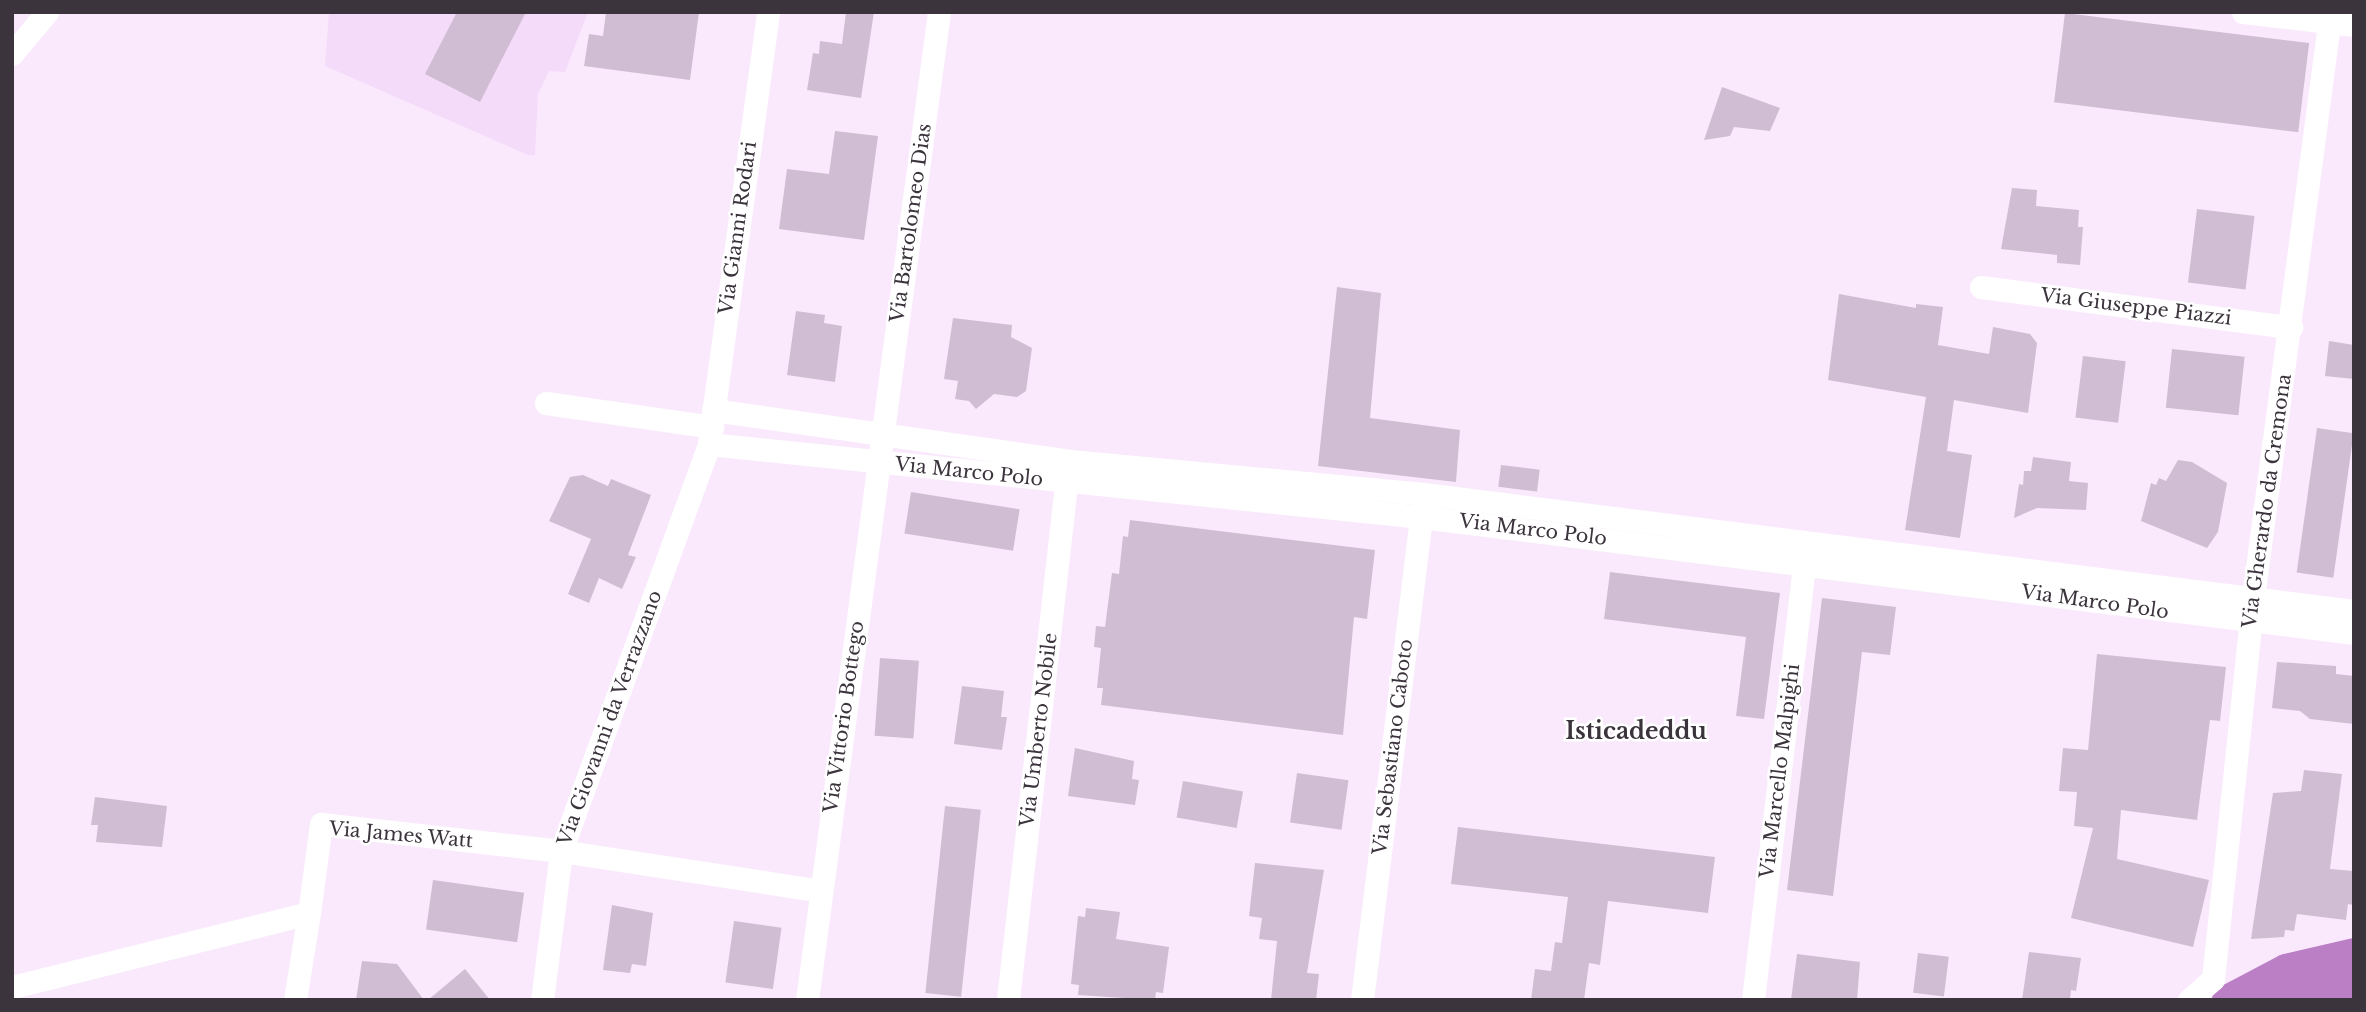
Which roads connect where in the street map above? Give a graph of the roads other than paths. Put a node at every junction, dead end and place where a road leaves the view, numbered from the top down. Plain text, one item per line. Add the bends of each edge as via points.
1 (47, 12) edge
2 (768, 12) edge
3 (939, 12) edge
4 (2243, 12) edge
5 (2329, 23) junction
6 (2354, 26) edge
7 (12, 54) edge
8 (1981, 287) dead end
9 (2291, 327) junction
10 (547, 403) dead end
11 (711, 427) junction
12 (883, 434) junction
13 (878, 463) junction
14 (1068, 472) junction
15 (1422, 505) junction
16 (1805, 553) junction
17 (2252, 609) junction
18 (2354, 611) edge
19 (2354, 633) edge
20 (561, 851) junction
21 (821, 891) junction
22 (309, 913) junction
23 (16, 990) edge
24 (295, 1000) edge
25 (542, 1000) edge
26 (807, 1000) edge
27 (1008, 1000) edge
28 (1362, 1000) edge
29 (1753, 1000) edge
30 (2189, 1000) edge

1 - 7 street
2 - 11 street, Via Gianni Rodari
3 - 12 street, Via Bartolomeo Dias
4 - 5 street
5 - 6 street
5 - 9 street, Via Gherardo da Cremona
8 - 9 street, Via Giuseppe Piazzi
9 - 17 street, Via Gherardo da Cremona
10 - 11 street, Via Marco Polo
11 - 12 street, Via Marco Polo
11 - 13 street, Via Marco Polo
11 - 20 street, Via Giovanni da Verrazzano
12 - 13 street, Via Vittorio Bottego
12 - 14 street, Via Marco Polo
13 - 14 street, Via Marco Polo
13 - 21 street, Via Vittorio Bottego
14 - 15 street, Via Marco Polo
14 - 27 street, Via Umberto Nobile
15 - 16 street, Via Marco Polo
15 - 28 street, Via Sebastiano Caboto
16 - 17 street, Via Marco Polo
16 - 29 street, Via Marcello Malpighi
17 - 18 street, Via Marco Polo
17 - 19 street, Via Marco Polo
17 - 30 street, Via Gherardo da Cremona via 2213,979
20 - 21 street, Via James Watt
20 - 22 street, Via James Watt via 321,824
20 - 25 street, Via Giovanni da Verrazzano
21 - 26 street, Via Vittorio Bottego
22 - 23 street
22 - 24 street

